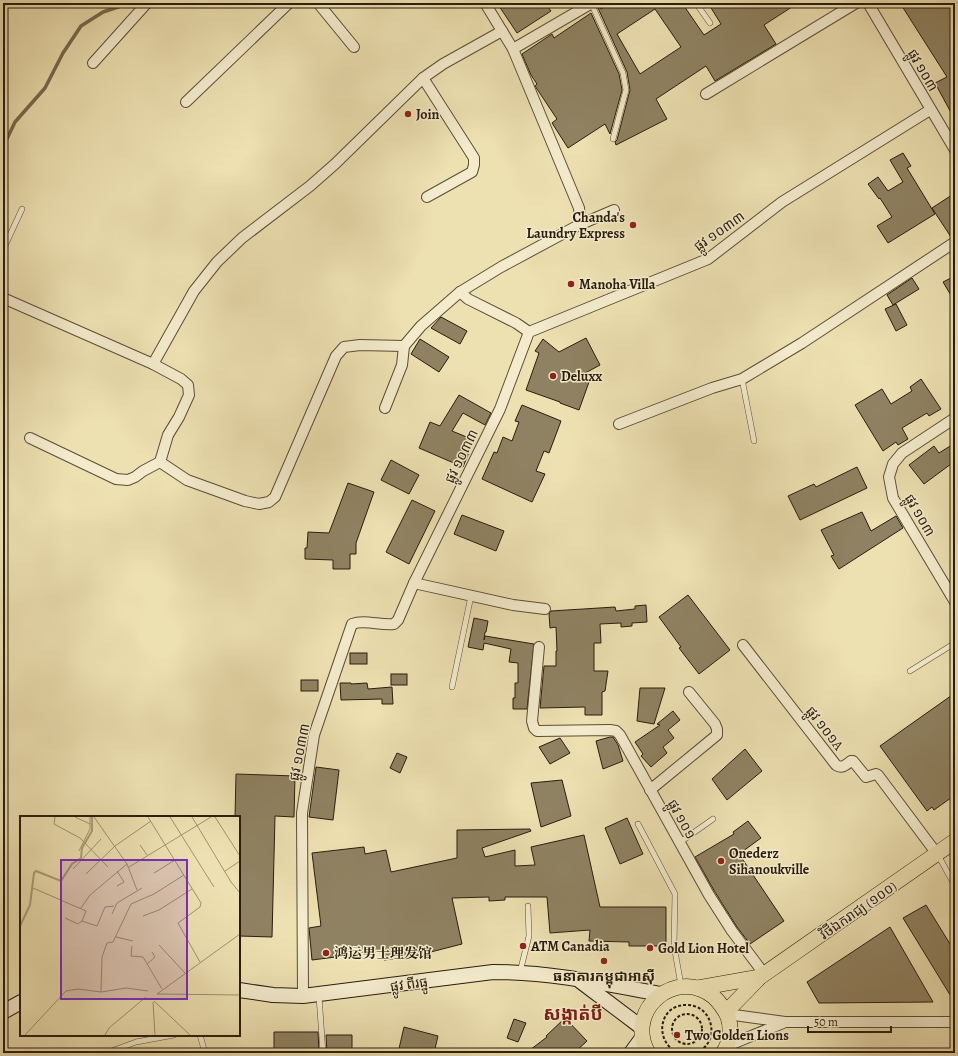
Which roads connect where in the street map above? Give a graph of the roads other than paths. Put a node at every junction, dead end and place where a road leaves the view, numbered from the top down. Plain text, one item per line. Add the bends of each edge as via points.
1 (147, 3) edge
2 (289, 3) edge
3 (318, 3) edge
4 (485, 3) edge
5 (592, 3) edge
6 (696, 3) edge
7 (856, 3) edge
8 (868, 3) edge
9 (710, 23) dead end
10 (502, 31) junction
11 (354, 47) dead end
12 (513, 49) junction
13 (93, 63) dead end
14 (423, 78) junction
15 (706, 94) dead end
16 (186, 102) dead end
17 (930, 110) junction
18 (613, 138) dead end
19 (955, 150) edge
20 (427, 197) dead end
21 (22, 209) dead end
22 (614, 210) dead end
23 (579, 225) junction
24 (955, 242) edge
25 (3, 250) edge
26 (460, 292) junction
27 (3, 298) edge
28 (529, 332) junction
29 (404, 346) junction
30 (153, 364) junction
31 (742, 379) junction
32 (385, 408) dead end
33 (955, 418) edge
34 (619, 424) dead end
35 (30, 438) dead end
36 (754, 441) dead end
37 (160, 462) junction
38 (414, 583) junction
39 (471, 596) junction
40 (955, 602) edge
41 (545, 609) dead end
42 (955, 643) edge
43 (743, 645) dead end
44 (539, 647) dead end
45 (910, 671) dead end
46 (452, 687) dead end
47 (689, 692) dead end
48 (650, 790) junction
49 (713, 819) dead end
50 (638, 824) dead end
51 (955, 841) edge
52 (679, 843) junction
53 (937, 854) junction
54 (955, 886) edge
55 (528, 906) dead end
56 (520, 972) junction
57 (762, 976) junction
58 (578, 980) junction
59 (681, 987) junction
60 (698, 988) junction
61 (240, 990) edge
62 (662, 994) junction
63 (319, 995) junction
64 (303, 996) junction
65 (20, 1003) edge
66 (3, 1012) edge
67 (726, 1013) junction
68 (785, 1022) junction
69 (955, 1022) edge
70 (642, 1032) junction
71 (169, 1036) edge
72 (200, 1036) edge
73 (726, 1050) edge
74 (106, 1053) edge
75 (205, 1053) edge
76 (323, 1053) edge
77 (631, 1053) edge
78 (648, 1053) edge

1 - 13 street
2 - 16 street
3 - 11 street
4 - 10 street
5 - 12 street
5 - 18 lane via 622,73 626,90
6 - 9 lane
7 - 15 street
8 - 17 street, ផ្លូវ ១០៣
10 - 12 street
10 - 14 street
12 - 23 street via 578,208
14 - 20 street via 474,158 472,172
14 - 30 street via 310,186 242,238 217,262 194,291
17 - 19 street, ផ្លូវ ១០៣
17 - 28 street, ផ្លូវ ១០៣៣ via 782,202 708,259
21 - 25 lane
22 - 23 street
23 - 26 street
24 - 31 street via 802,343
26 - 28 street via 468,299
26 - 29 street via 421,326
27 - 30 street
28 - 38 street, ផ្លូវ ១០៣៣ via 500,409
29 - 32 street via 402,365
29 - 37 street via 344,347 336,356 275,497 269,502 245,502 188,480
30 - 37 street via 181,379 188,386 189,395 168,435
31 - 34 street
31 - 36 lane
33 - 40 street, ផ្លូវ ១០៣ via 902,453 893,464 889,476 893,498
35 - 37 street via 116,479 128,480
38 - 39 street
38 - 64 street, ផ្លូវ ១០៣៣ via 394,624 352,624 314,735 302,813
39 - 41 street
39 - 46 lane
42 - 45 lane
43 - 53 street, ផ្លូវ ១០១A via 836,765 843,767 853,761 866,777 878,775
44 - 48 street, ផ្លូវ ១០១ via 532,720 534,728 537,731 548,732 616,731
47 - 48 street via 715,724 717,735
48 - 52 street, ផ្លូវ ១០១
49 - 52 lane
50 - 59 lane via 675,894 674,946
51 - 53 main road, វិថីឯករាជ្យ (១០០)
52 - 57 street, ផ្លូវ ១០១ via 709,896
53 - 54 lane
53 - 57 main road, វិថីឯករាជ្យ (១០០)
55 - 56 lane via 529,936
56 - 58 main road, ផ្លូវ ពីរធ្នូ
56 - 63 main road, ផ្លូវ ពីរធ្នូ via 493,972
57 - 60 main road
57 - 67 main road, វិថីឯករាជ្យ (១០០)
58 - 62 main road, ផ្លូវ ពីរធ្នូ
58 - 70 main road, ផ្លូវ ពីរធ្នូ
59 - 60 main road
59 - 62 main road
60 - 67 main road via 719,1001
61 - 64 main road, ផ្លូវ ពីរធ្នូ
62 - 70 main road via 651,1003 644,1014
63 - 64 main road, ផ្លូវ ពីរធ្នូ
63 - 76 lane
65 - 66 main road
67 - 68 street
67 - 73 main road via 730,1029
68 - 69 street
68 - 73 street
70 - 77 main road
70 - 78 main road
71 - 74 lane via 136,1042
72 - 75 lane

